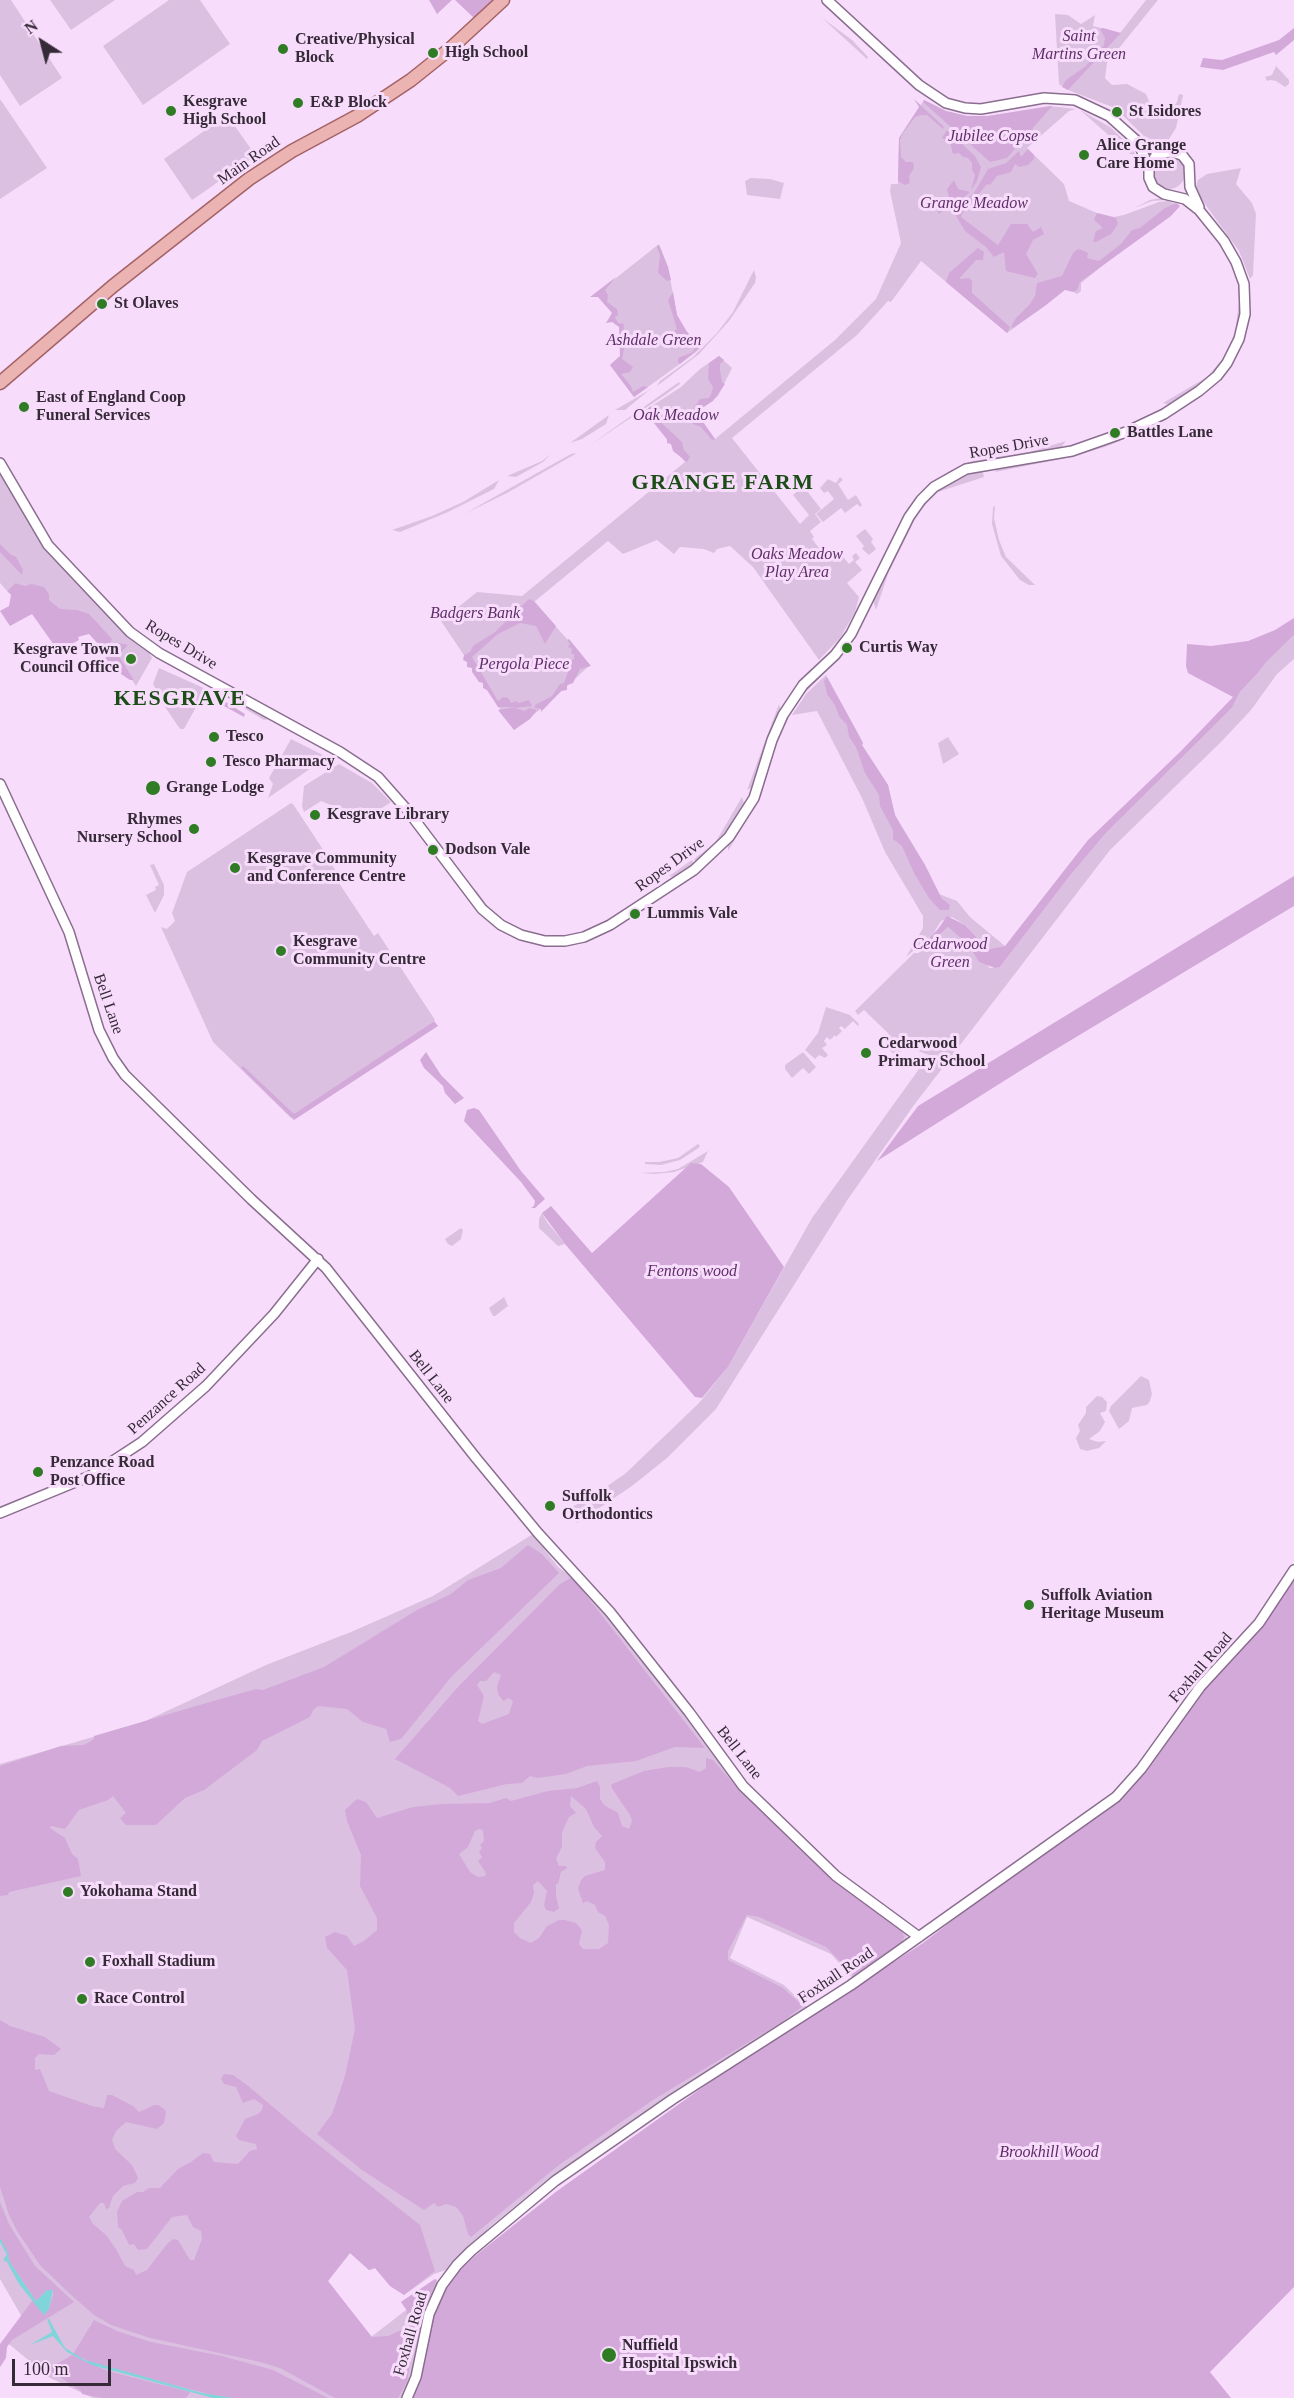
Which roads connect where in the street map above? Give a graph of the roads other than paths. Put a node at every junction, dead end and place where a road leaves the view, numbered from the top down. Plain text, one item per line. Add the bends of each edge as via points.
1 (502, 0) edge
2 (827, 0) edge
3 (1138, 142) junction
4 (1161, 153) junction
5 (1149, 168) junction
6 (1190, 181) junction
7 (1170, 194) junction
8 (1203, 215) junction
9 (23, 362) junction
10 (0, 383) edge
11 (0, 388) edge
12 (1, 463) edge
13 (0, 784) edge
14 (318, 1259) junction
15 (0, 1513) edge
16 (1294, 1570) edge
17 (920, 1937) junction
18 (407, 2398) edge

1 - 9 main road, Main Road via 451,48 398,89 249,179
2 - 3 street, Ropes Drive via 919,85 946,103 978,109 1044,98 1075,100 1109,116
3 - 4 street, Ropes Drive
3 - 5 street, Ropes Drive
4 - 5 street
4 - 6 street, Ropes Drive via 1176,153 1186,159
5 - 7 street, Ropes Drive via 1153,187
6 - 7 street via 1184,190
6 - 8 street, Ropes Drive via 1192,195
7 - 8 street, Ropes Drive via 1189,202
8 - 12 street, Ropes Drive via 1233,254 1245,294 1242,331 1234,352 1217,376 1164,414 1113,438 1072,451 966,468 934,487 909,517 851,634 803,685 783,715 754,798 729,837 694,870 620,919 571,940 533,939 498,923 482,909 378,777 340,752 159,653 130,632 48,545
9 - 10 main road, Main Road
9 - 11 main road, Main Road
13 - 14 street, Bell Lane via 69,932 94,1018 113,1058 141,1092
14 - 15 street, Penzance Road via 274,1314 206,1386 142,1442 90,1476
14 - 17 street, Bell Lane via 538,1533 610,1612 734,1776 836,1876
16 - 17 street, Foxhall Road via 1259,1623 1200,1687 1116,1797
17 - 18 street, Foxhall Road via 555,2181 471,2251 442,2285 429,2314 416,2377

